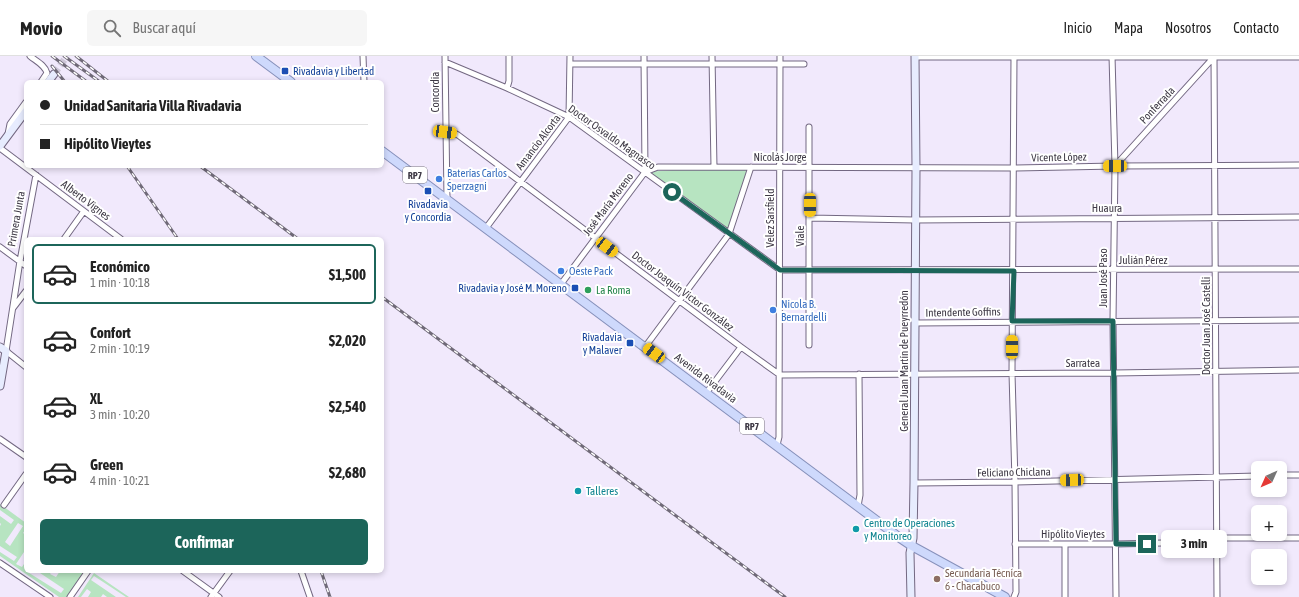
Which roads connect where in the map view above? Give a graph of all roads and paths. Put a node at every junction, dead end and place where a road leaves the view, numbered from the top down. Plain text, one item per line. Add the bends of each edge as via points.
1 (30, 56) edge
2 (256, 56) edge
3 (363, 56) edge
4 (445, 56) edge
5 (509, 56) edge
6 (570, 56) edge
7 (644, 56) edge
8 (712, 56) edge
9 (780, 56) edge
10 (1014, 56) edge
11 (915, 57) edge
12 (1112, 57) edge
13 (1214, 57) edge
14 (1299, 57) edge
15 (267, 60) edge
16 (445, 62) junction
17 (644, 63) junction
18 (712, 63) junction
19 (780, 63) junction
20 (570, 64) junction
21 (804, 64) dead end
22 (50, 73) junction
23 (43, 80) edge
24 (48, 80) edge
25 (289, 80) edge
26 (364, 80) edge
27 (507, 88) junction
28 (24, 105) edge
29 (24, 113) edge
30 (569, 117) junction
31 (809, 127) dead end
32 (445, 132) junction
33 (8, 135) junction
34 (0, 147) edge
35 (384, 152) edge
36 (1299, 165) edge
37 (24, 166) edge
38 (780, 166) junction
39 (1115, 166) junction
40 (1215, 166) junction
41 (714, 167) junction
42 (750, 167) junction
43 (810, 167) junction
44 (27, 168) edge
45 (916, 168) junction
46 (1014, 168) junction
47 (645, 172) junction
48 (36, 175) junction
49 (520, 182) junction
50 (447, 199) junction
51 (84, 211) junction
52 (1299, 217) edge
53 (810, 218) junction
54 (1114, 218) junction
55 (1215, 218) junction
56 (1013, 219) junction
57 (915, 220) junction
58 (486, 228) junction
59 (729, 234) junction
60 (24, 237) edge
61 (65, 237) edge
62 (118, 237) edge
63 (595, 238) junction
64 (24, 240) edge
65 (0, 247) edge
66 (20, 261) junction
67 (24, 264) edge
68 (1216, 269) junction
69 (1299, 269) edge
70 (780, 270) junction
71 (810, 270) junction
72 (1114, 270) junction
73 (915, 271) junction
74 (1014, 271) junction
75 (561, 284) junction
76 (24, 294) edge
77 (679, 301) junction
78 (12, 309) junction
79 (1299, 320) edge
80 (1012, 321) junction
81 (1113, 321) junction
82 (1216, 321) junction
83 (915, 323) junction
84 (809, 345) dead end
85 (645, 347) junction
86 (741, 347) junction
87 (3, 349) edge
88 (24, 365) edge
89 (1299, 370) edge
90 (1215, 372) junction
91 (1012, 373) junction
92 (1114, 373) junction
93 (859, 374) junction
94 (914, 374) junction
95 (780, 375) junction
96 (0, 386) edge
97 (707, 392) junction
98 (0, 439) edge
99 (777, 445) junction
100 (24, 456) edge
101 (1287, 475) edge
102 (1299, 475) edge
103 (1217, 476) junction
104 (1251, 476) edge
105 (24, 477) edge
106 (1115, 479) junction
107 (1015, 482) junction
108 (914, 483) junction
109 (4, 505) dead end
110 (858, 506) junction
111 (1299, 538) edge
112 (1216, 540) junction
113 (1016, 544) junction
114 (1116, 544) junction
115 (1065, 545) junction
116 (912, 546) junction
117 (0, 563) edge
118 (87, 573) edge
119 (186, 573) edge
120 (228, 573) edge
121 (301, 573) edge
122 (212, 595) edge
123 (50, 597) edge
124 (70, 597) edge
125 (219, 597) edge
126 (310, 597) edge
127 (911, 597) edge
128 (1005, 597) edge
129 (1014, 597) edge
130 (1065, 597) edge
131 (1116, 597) edge
132 (1217, 597) edge

1 - 22 street
2 - 15 main road
3 - 26 street
4 - 16 street, Concordia
5 - 27 street
6 - 20 street, Amancio Alcorta
7 - 17 street, José María Moreno
8 - 18 street
9 - 19 street, Velez Sarsfield
10 - 11 street
10 - 12 street
10 - 46 street
11 - 45 street, General Juan Martín de Pueyrredón
12 - 13 street
12 - 39 street, Juan José Paso
13 - 14 street
13 - 39 street, Ponferrada
13 - 40 street, Doctor Juan José Castelli
15 - 25 main road
16 - 27 street, Doctor Osvaldo Magnasco
16 - 32 street, Concordia
17 - 18 street
17 - 20 street
17 - 47 street, José María Moreno
18 - 19 street
18 - 41 street
19 - 21 street
19 - 38 street, Velez Sarsfield
20 - 30 street, Amancio Alcorta
22 - 23 street
22 - 24 street
27 - 30 street, Doctor Osvaldo Magnasco
28 - 33 street via 10,124
29 - 33 street
30 - 47 street, Doctor Osvaldo Magnasco
30 - 49 street, Amancio Alcorta
31 - 43 street, Viale
32 - 49 street, Doctor Joaquín Victor González via 458,135
32 - 50 street, Concordia
33 - 34 street
34 - 37 street, Alberto Vignes
35 - 50 main road, Avenida Rivadavia / RP7
36 - 40 street, Vicente López
38 - 42 street, Nicolás Jorge
38 - 43 street, Nicolás Jorge
38 - 70 street, Velez Sarsfield
39 - 40 street, Vicente López
39 - 46 street, Vicente López
39 - 54 street, Juan José Paso
40 - 55 street, Doctor Juan José Castelli
41 - 42 street, Nicolás Jorge
41 - 47 street, Nicolás Jorge via 658,167
42 - 59 street
43 - 45 street, Nicolás Jorge
43 - 53 street, Viale
44 - 48 street, Alberto Vignes
45 - 46 street, Vicente López
45 - 57 street, General Juan Martín de Pueyrredón
46 - 56 street
47 - 59 street, Doctor Osvaldo Magnasco
47 - 63 street, José María Moreno
48 - 51 street, Alberto Vignes
48 - 60 street, Primera Junta
49 - 58 street, Amancio Alcorta
49 - 63 street, Doctor Joaquín Victor González
50 - 58 main road, Avenida Rivadavia / RP7
51 - 61 street
51 - 62 street, Alberto Vignes
52 - 55 street, Huaura
53 - 57 street, Huaura
53 - 71 street, Viale
54 - 55 street, Huaura
54 - 56 street, Huaura
54 - 72 street, Juan José Paso
55 - 68 street, Doctor Juan José Castelli
56 - 57 street, Huaura
56 - 74 street
57 - 73 street, General Juan Martín de Pueyrredón
58 - 75 main road, Avenida Rivadavia / RP7
59 - 70 street, Doctor Osvaldo Magnasco
59 - 77 street
63 - 75 street, José María Moreno
63 - 77 street, Doctor Joaquín Victor González
64 - 66 street, Primera Junta
65 - 66 street
66 - 67 street
66 - 78 street, Primera Junta
68 - 69 street, Julián Pérez
68 - 72 street, Julián Pérez
68 - 82 street, Doctor Juan José Castelli
70 - 71 street
70 - 95 street, Velez Sarsfield
71 - 73 street
71 - 84 street, Viale
72 - 74 street, Julián Pérez
72 - 81 street, Juan José Paso
73 - 74 street, Julián Pérez
73 - 83 street, General Juan Martín de Pueyrredón
74 - 80 street
75 - 85 main road, Avenida Rivadavia / RP7
76 - 78 street
77 - 85 street
77 - 86 street, Doctor Joaquín Victor González
78 - 87 street, Primera Junta
79 - 82 street, Intendente Goffins
80 - 81 street, Intendente Goffins
80 - 83 street, Intendente Goffins
80 - 91 street
81 - 82 street, Intendente Goffins
81 - 92 street, Juan José Paso
82 - 90 street, Doctor Juan José Castelli
83 - 94 street, General Juan Martín de Pueyrredón
85 - 97 main road, Avenida Rivadavia / RP7
86 - 95 street, Doctor Joaquín Victor González
86 - 97 street
87 - 88 street
87 - 96 street, Primera Junta
89 - 90 street, Sarratea
90 - 92 street, Sarratea
90 - 103 street, Doctor Juan José Castelli
91 - 92 street, Sarratea
91 - 94 street, Sarratea
91 - 107 street
92 - 106 street, Juan José Paso
93 - 94 street
93 - 95 street
93 - 110 street
94 - 108 street, General Juan Martín de Pueyrredón
95 - 99 street, Velez Sarsfield
97 - 99 main road, Avenida Rivadavia / RP7
98 - 100 street
99 - 110 main road, Avenida Rivadavia / RP7
101 - 102 street
103 - 104 street, Feliciano Chiclana
103 - 106 street, Feliciano Chiclana
103 - 112 street, Doctor Juan José Castelli
105 - 109 street
106 - 107 street, Feliciano Chiclana
106 - 114 street, Juan José Paso
107 - 108 street, Feliciano Chiclana
107 - 113 street
108 - 116 street, General Juan Martín de Pueyrredón
110 - 116 main road, Avenida Rivadavia / RP7
111 - 112 street, Hipólito Vieytes
112 - 114 street, Hipólito Vieytes
112 - 132 street, Doctor Juan José Castelli
113 - 115 street, Hipólito Vieytes
113 - 129 street
114 - 115 street, Hipólito Vieytes
114 - 131 street, Juan José Paso
115 - 130 street
116 - 127 street, General Juan Martín de Pueyrredón
116 - 128 main road, Avenida Rivadavia / RP7
117 - 123 street
118 - 124 street
119 - 122 street
120 - 122 street
121 - 126 street
122 - 125 street

